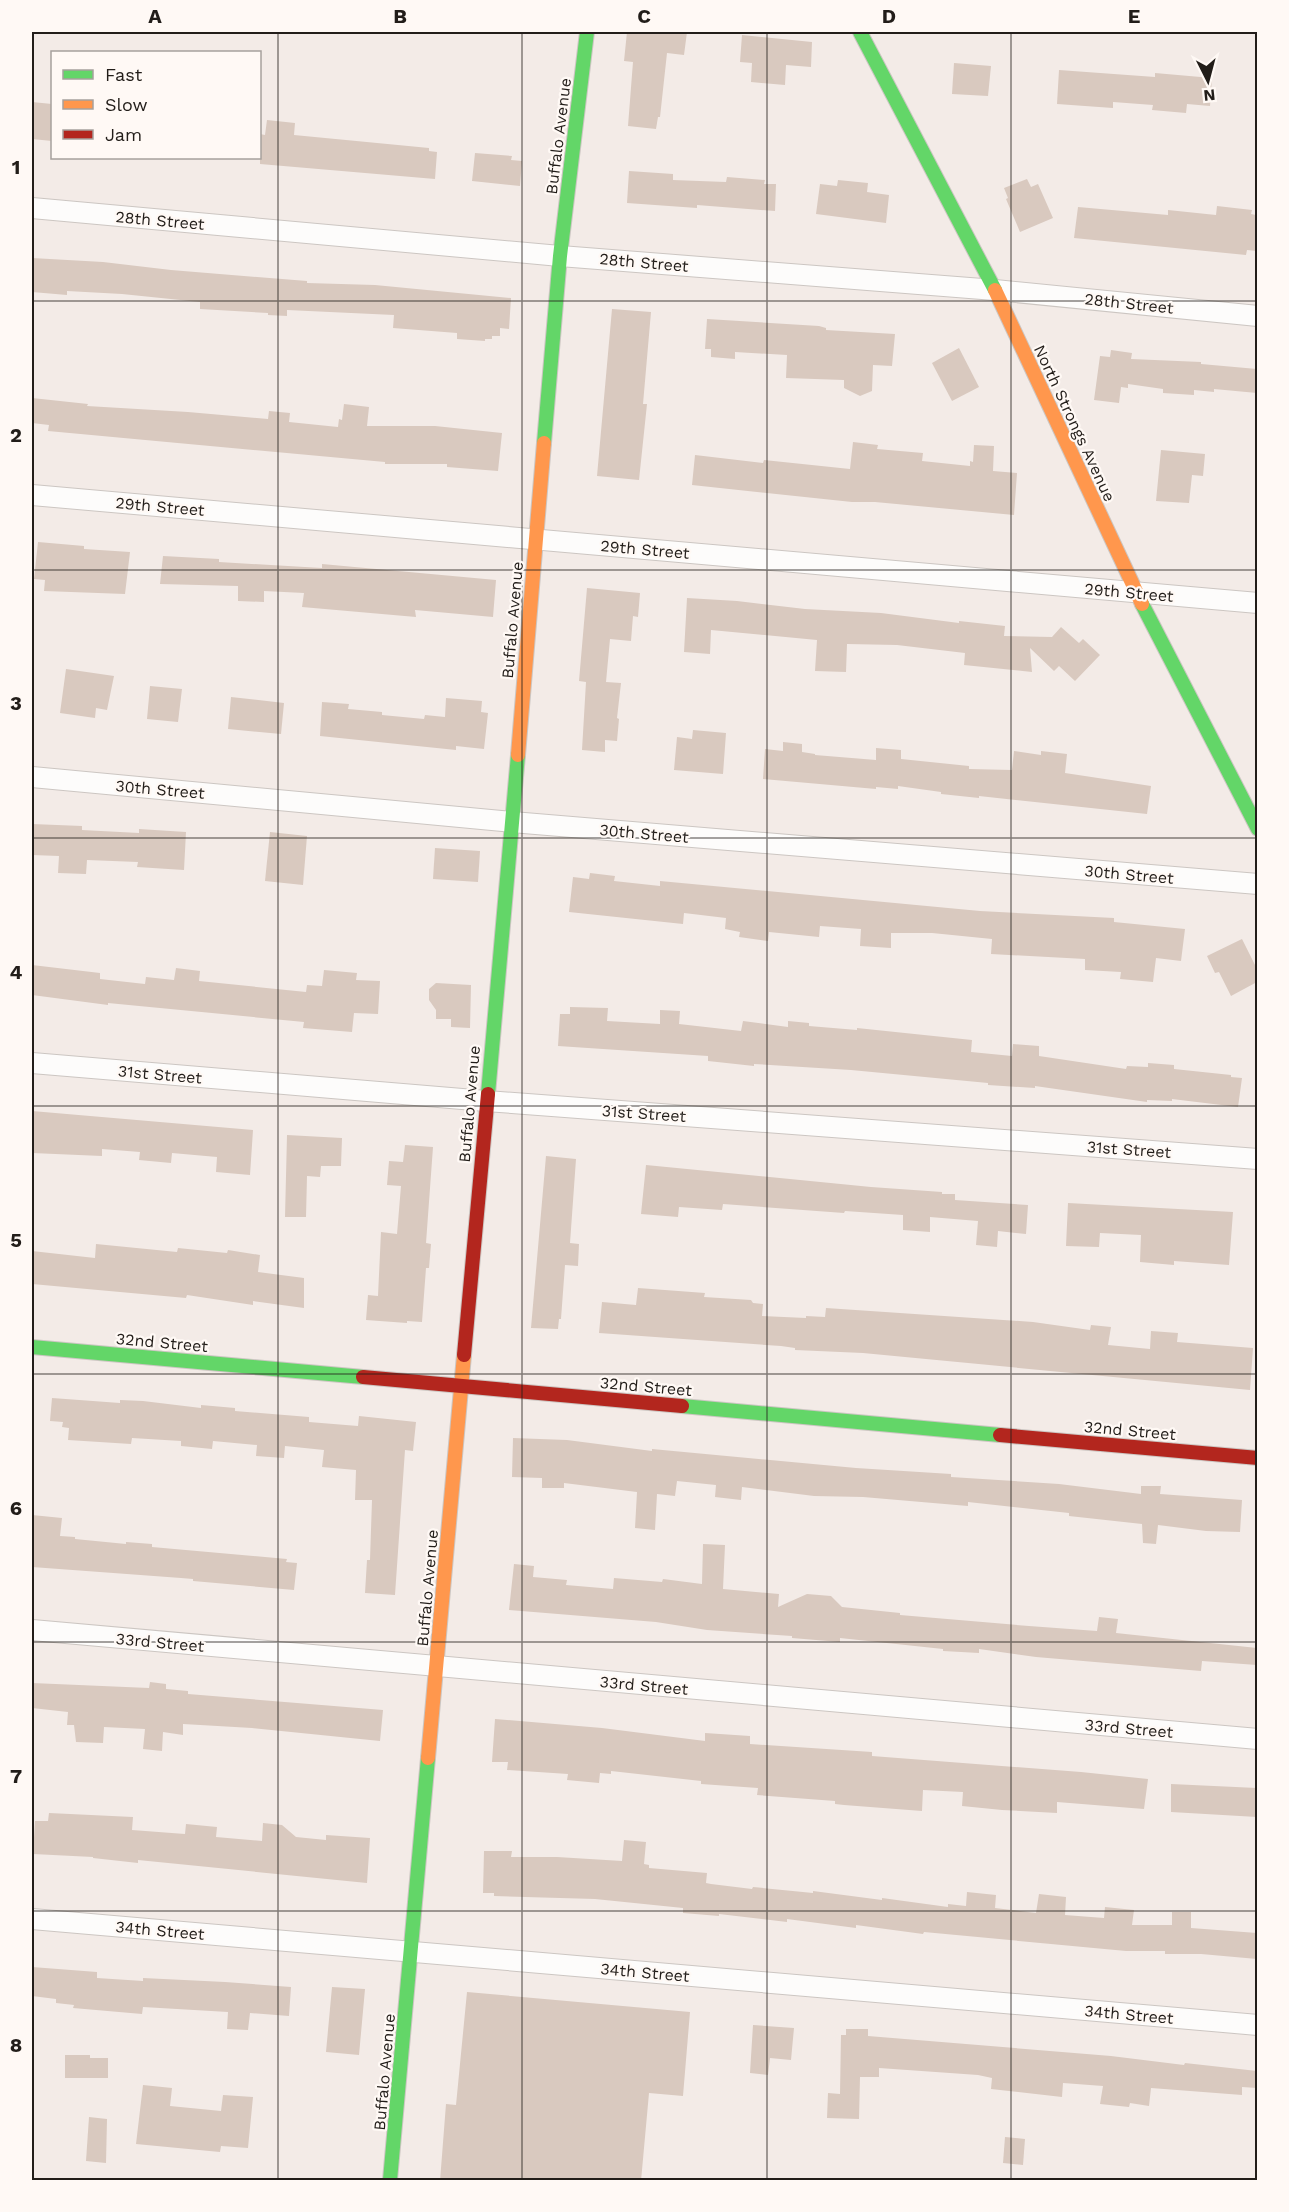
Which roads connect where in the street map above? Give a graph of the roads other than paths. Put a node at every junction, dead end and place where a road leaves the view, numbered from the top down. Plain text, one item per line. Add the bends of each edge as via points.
1 (587, 32) edge
2 (860, 32) edge
3 (32, 208) edge
4 (560, 256) junction
5 (995, 290) junction
6 (1257, 316) edge
7 (32, 495) edge
8 (535, 540) junction
9 (1136, 592) junction
10 (1257, 603) edge
11 (32, 777) edge
12 (512, 822) junction
13 (1257, 829) edge
14 (1257, 884) edge
15 (32, 1063) edge
16 (486, 1101) junction
17 (1257, 1158) edge
18 (32, 1347) edge
19 (462, 1386) junction
20 (1257, 1458) edge
21 (32, 1630) edge
22 (436, 1666) junction
23 (1257, 1739) edge
24 (32, 1919) edge
25 (412, 1952) junction
26 (1257, 2025) edge
27 (390, 2181) edge

1 - 4 street, Buffalo Avenue
2 - 5 street, North Strongs Avenue
3 - 4 street, 28th Street
4 - 5 street, 28th Street
4 - 8 street, Buffalo Avenue
5 - 6 street, 28th Street
5 - 9 street, North Strongs Avenue
7 - 8 street, 29th Street
8 - 9 street, 29th Street
8 - 12 street, Buffalo Avenue
9 - 10 street, 29th Street
9 - 13 street, North Strongs Avenue
11 - 12 street, 30th Street
12 - 14 street, 30th Street
12 - 16 street, Buffalo Avenue
15 - 16 street, 31st Street
16 - 17 street, 31st Street
16 - 19 street, Buffalo Avenue
18 - 19 street, 32nd Street
19 - 20 street, 32nd Street
19 - 22 street, Buffalo Avenue
21 - 22 street, 33rd Street
22 - 23 street, 33rd Street
22 - 25 street, Buffalo Avenue
24 - 25 street, 34th Street
25 - 26 street, 34th Street
25 - 27 street, Buffalo Avenue

